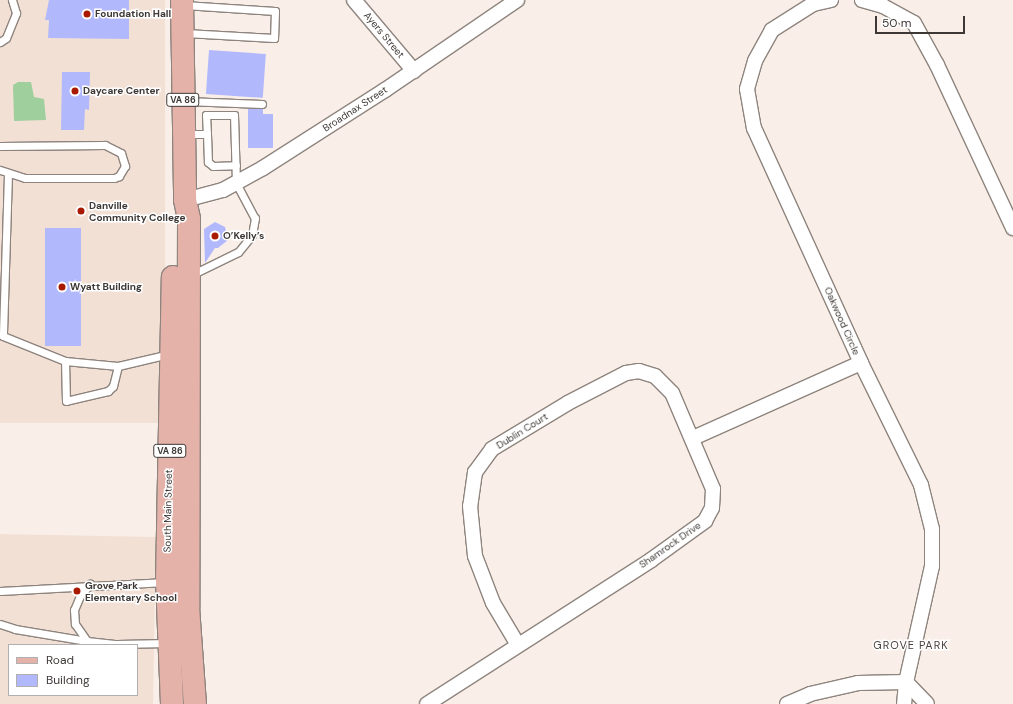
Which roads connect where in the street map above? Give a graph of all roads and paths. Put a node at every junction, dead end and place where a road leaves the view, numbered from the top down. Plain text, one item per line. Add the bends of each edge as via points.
1 (12, 0) edge
2 (354, 0) edge
3 (517, 0) edge
4 (831, 0) edge
5 (862, 0) edge
6 (182, 3) edge
7 (207, 3) edge
8 (182, 33) junction
9 (0, 42) edge
10 (414, 71) junction
11 (183, 101) junction
12 (262, 104) dead end
13 (209, 129) junction
14 (184, 134) junction
15 (0, 146) edge
16 (236, 165) junction
17 (0, 170) edge
18 (8, 174) junction
19 (236, 183) junction
20 (184, 200) junction
21 (1013, 228) edge
22 (188, 277) junction
23 (2, 336) edge
24 (172, 353) junction
25 (65, 361) junction
26 (861, 363) junction
27 (118, 366) junction
28 (693, 438) junction
29 (178, 581) junction
30 (90, 584) junction
31 (0, 591) edge
32 (0, 624) edge
33 (88, 641) junction
34 (179, 642) junction
35 (518, 645) junction
36 (906, 682) junction
37 (172, 704) edge
38 (195, 704) edge
39 (427, 704) edge
40 (787, 704) edge
41 (904, 704) edge
42 (927, 704) edge

1 - 9 lane via 16,13 6,38
2 - 10 street, Ayers Street
3 - 10 street, Broadnax Street
4 - 26 street, Oakwood Circle via 813,4 772,30 756,61 747,89 754,128
5 - 21 street via 883,6 914,23 937,65
6 - 7 lane
6 - 8 main road, South Main Street / VA 86
7 - 8 lane via 275,11 274,38
8 - 11 main road, South Main Street / VA 86
10 - 19 street, Broadnax Street via 309,140
11 - 12 lane
11 - 14 main road, South Main Street / VA 86
13 - 14 lane
13 - 16 lane via 211,146 208,162 213,166
13 - 16 lane via 206,115 234,115 231,146
14 - 20 main road, South Main Street / VA 86
15 - 18 lane via 105,145 121,153 124,166 119,176 114,178 24,178
16 - 19 lane
17 - 18 lane
18 - 23 lane
19 - 20 street, Broadnax Street via 208,196
19 - 22 lane via 255,218 252,234 238,252
20 - 22 main road, South Main Street / VA 86 via 189,218
20 - 24 main road, South Main Street / VA 86 via 175,215
22 - 29 main road, South Main Street / VA 86
23 - 25 lane
24 - 27 lane
24 - 29 main road, South Main Street / VA 86
25 - 27 lane
25 - 27 lane via 66,401 108,391 113,386
26 - 28 street
26 - 36 street, Oakwood Circle via 921,485 932,529 932,566
28 - 35 street, Shamrock Drive via 713,489 712,508 705,521 651,560
28 - 35 street, Dublin Court via 672,392 655,376 638,371 620,375 568,403 514,434 483,459 475,472 470,506 475,556 493,602
29 - 30 lane
29 - 34 main road, South Main Street / VA 86
30 - 31 lane
30 - 33 lane via 80,596 74,610 77,628
32 - 33 lane via 15,629
33 - 34 lane via 117,644
34 - 37 main road, South Main Street / VA 86
34 - 38 main road, South Main Street / VA 86
35 - 39 street, Shamrock Drive
36 - 40 street via 858,683 810,694
36 - 41 street, Oakwood Circle
36 - 42 street

